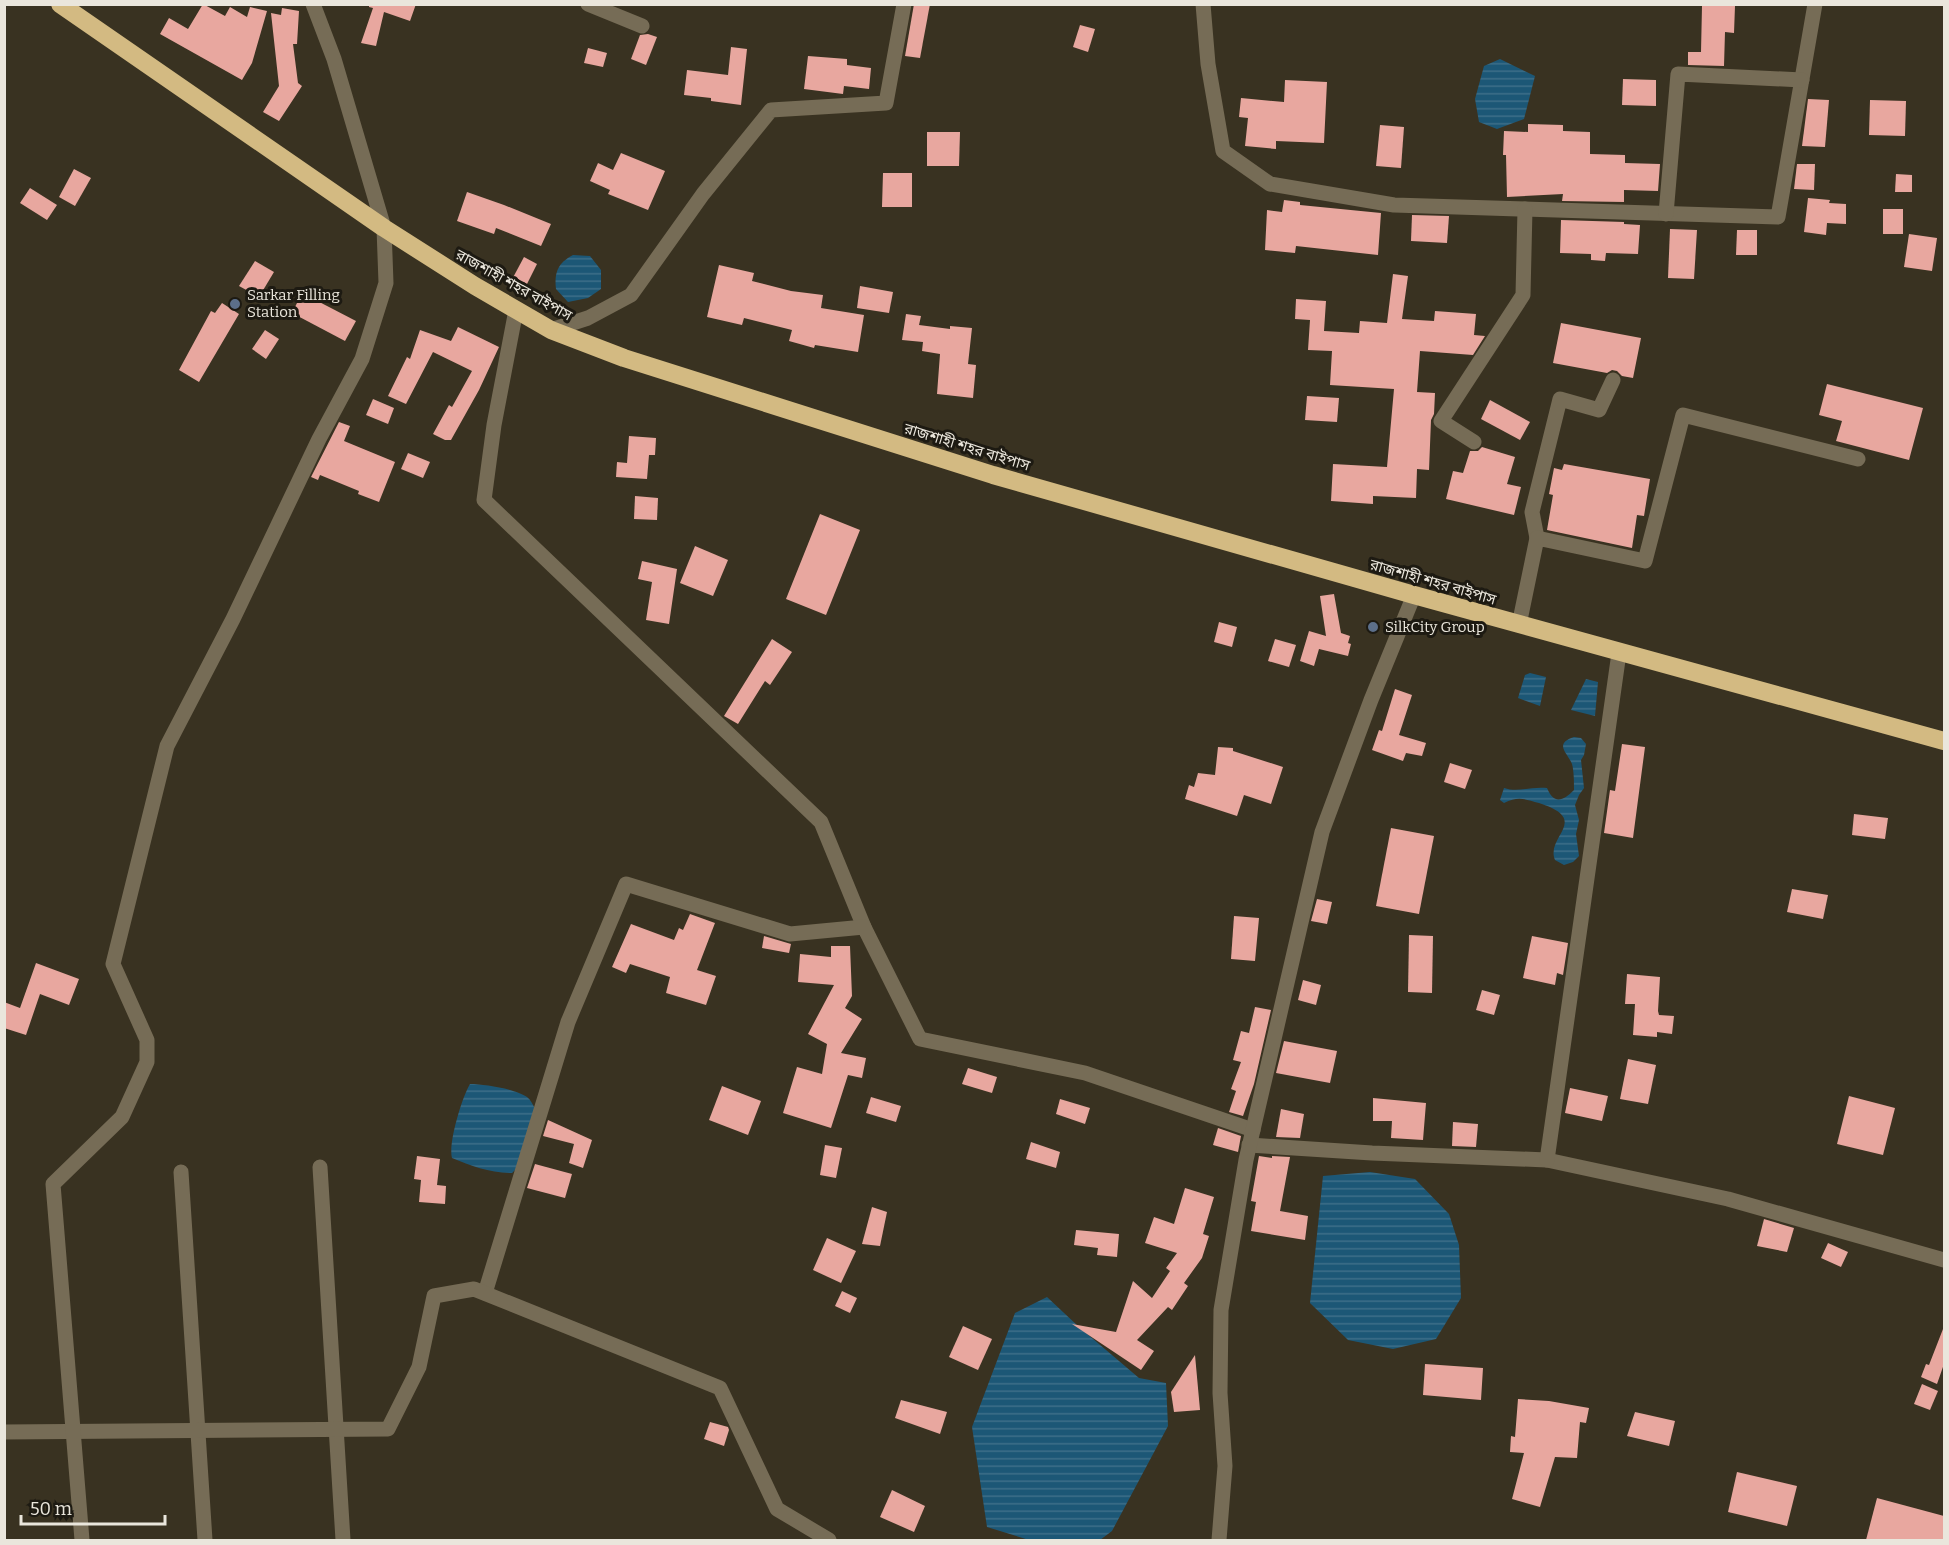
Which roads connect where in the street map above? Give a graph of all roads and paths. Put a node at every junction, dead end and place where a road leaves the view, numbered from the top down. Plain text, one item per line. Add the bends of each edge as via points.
1 (60, 4) edge
2 (313, 4) edge
3 (588, 4) edge
4 (904, 4) edge
5 (1203, 4) edge
6 (1815, 4) edge
7 (642, 26) dead end
8 (1802, 80) junction
9 (1525, 209) junction
10 (1666, 214) junction
11 (384, 228) junction
12 (516, 310) junction
13 (551, 330) junction
14 (1613, 380) dead end
15 (1474, 442) dead end
16 (1858, 459) dead end
17 (1537, 538) junction
18 (1414, 595) junction
19 (1520, 625) junction
20 (1619, 653) junction
21 (1944, 741) edge
22 (864, 927) junction
23 (1251, 1137) junction
24 (1547, 1160) junction
25 (320, 1167) dead end
26 (181, 1172) dead end
27 (1944, 1260) edge
28 (484, 1293) junction
29 (336, 1429) junction
30 (198, 1430) junction
31 (72, 1431) junction
32 (4, 1432) edge
33 (82, 1540) edge
34 (205, 1540) edge
35 (344, 1540) edge
36 (829, 1540) edge
37 (1219, 1540) edge

1 - 11 highway, রাজশাহী শহর বাইপাস
2 - 11 street via 334,59
3 - 7 street
4 - 13 street via 886,103 771,110 703,194 631,295 588,318
5 - 9 street via 1208,64 1223,151 1270,184 1394,205
6 - 8 street
8 - 10 street via 1778,217
8 - 10 street via 1678,74
9 - 10 street
9 - 15 street via 1523,295 1441,421
11 - 12 highway, রাজশাহী শহর বাইপাস
11 - 31 street via 386,283 362,359 167,746 113,964 147,1040 147,1062 122,1117 53,1184
12 - 13 highway, রাজশাহী শহর বাইপাস
12 - 22 street via 484,500 821,822
13 - 18 highway, রাজশাহী শহর বাইপাস via 624,358 993,475
14 - 17 street via 1599,410 1560,399 1532,512
16 - 17 street via 1683,415 1645,561
17 - 19 street
18 - 19 highway, রাজশাহী শহর বাইপাস
18 - 23 street via 1322,832
19 - 20 highway, রাজশাহী শহর বাইপাস
20 - 21 highway, রাজশাহী শহর বাইপাস
20 - 24 street
22 - 23 street via 920,1039 1085,1073
22 - 28 street via 790,934 626,884 568,1022
23 - 24 street via 1372,1153
23 - 37 street via 1221,1310 1220,1393 1225,1466
24 - 27 street via 1728,1199
25 - 29 street
26 - 30 street
28 - 29 street via 474,1288 434,1296 419,1367 388,1429
28 - 36 street via 720,1388 777,1509
29 - 30 street
29 - 35 street
30 - 31 street
30 - 34 street
31 - 32 street
31 - 33 street

